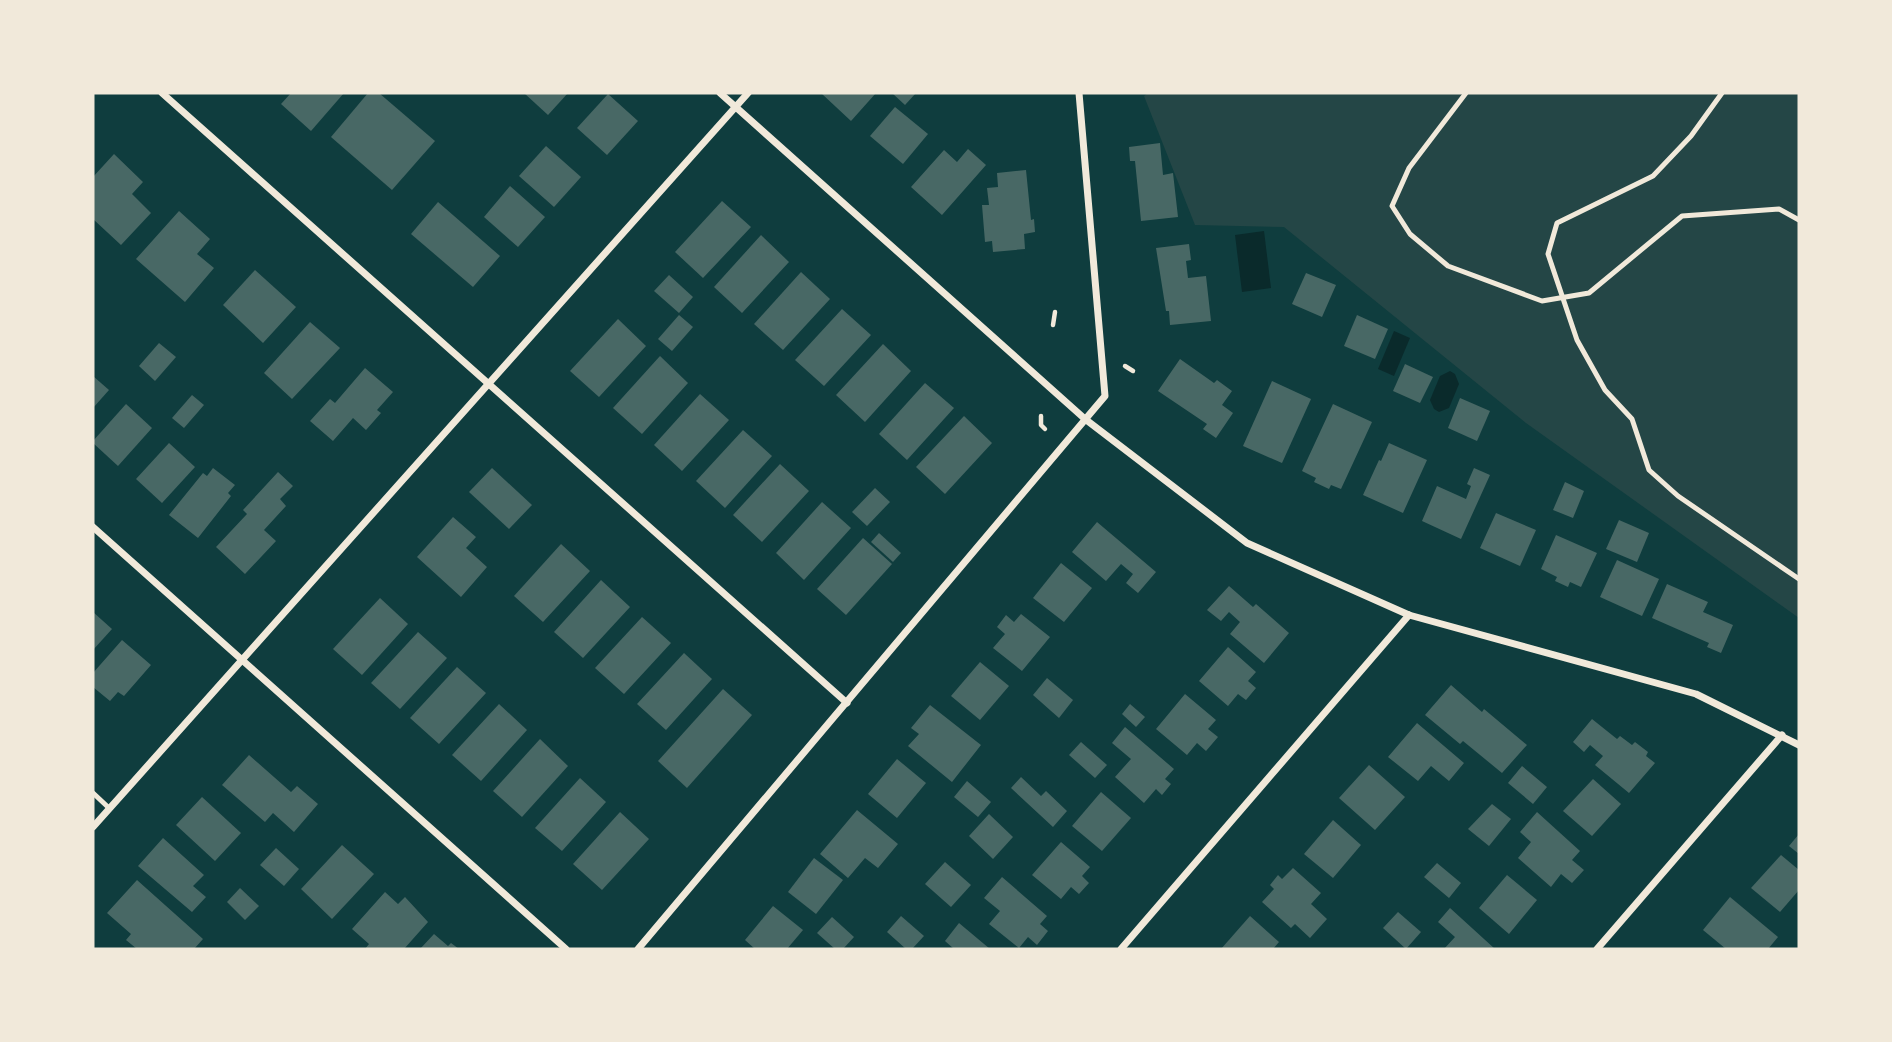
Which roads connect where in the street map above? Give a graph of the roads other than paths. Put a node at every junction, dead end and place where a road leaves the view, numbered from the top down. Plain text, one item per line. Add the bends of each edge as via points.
1 (162, 93) edge
2 (720, 93) edge
3 (748, 93) edge
4 (1079, 93) edge
5 (1466, 93) edge
6 (1721, 93) edge
7 (735, 107) junction
8 (1799, 220) edge
9 (1563, 298) junction
10 (488, 384) junction
11 (1085, 419) junction
12 (93, 527) edge
13 (1799, 579) edge
14 (1409, 615) junction
15 (241, 661) junction
16 (847, 703) junction
17 (1782, 735) junction
18 (1799, 745) edge
19 (93, 793) edge
20 (109, 808) junction
21 (93, 827) edge
22 (566, 949) edge
23 (638, 949) edge
24 (1121, 949) edge
25 (1597, 949) edge

1 - 10 street
2 - 7 street
3 - 7 street
4 - 11 street via 1105,396
5 - 9 lane via 1409,169 1392,206 1410,234 1448,266 1542,301
6 - 9 lane via 1653,176 1557,223 1548,254
7 - 10 street
7 - 11 street
8 - 9 lane via 1779,209 1682,216 1589,293
9 - 13 lane via 1577,340 1605,390 1632,419 1648,470 1678,496
10 - 15 street
10 - 16 street
11 - 14 street via 1247,543
11 - 16 street
12 - 15 street
14 - 17 street via 1696,694
14 - 24 street
15 - 20 street
15 - 22 street
16 - 23 street
17 - 18 street
17 - 25 street
19 - 20 lane
20 - 21 street

